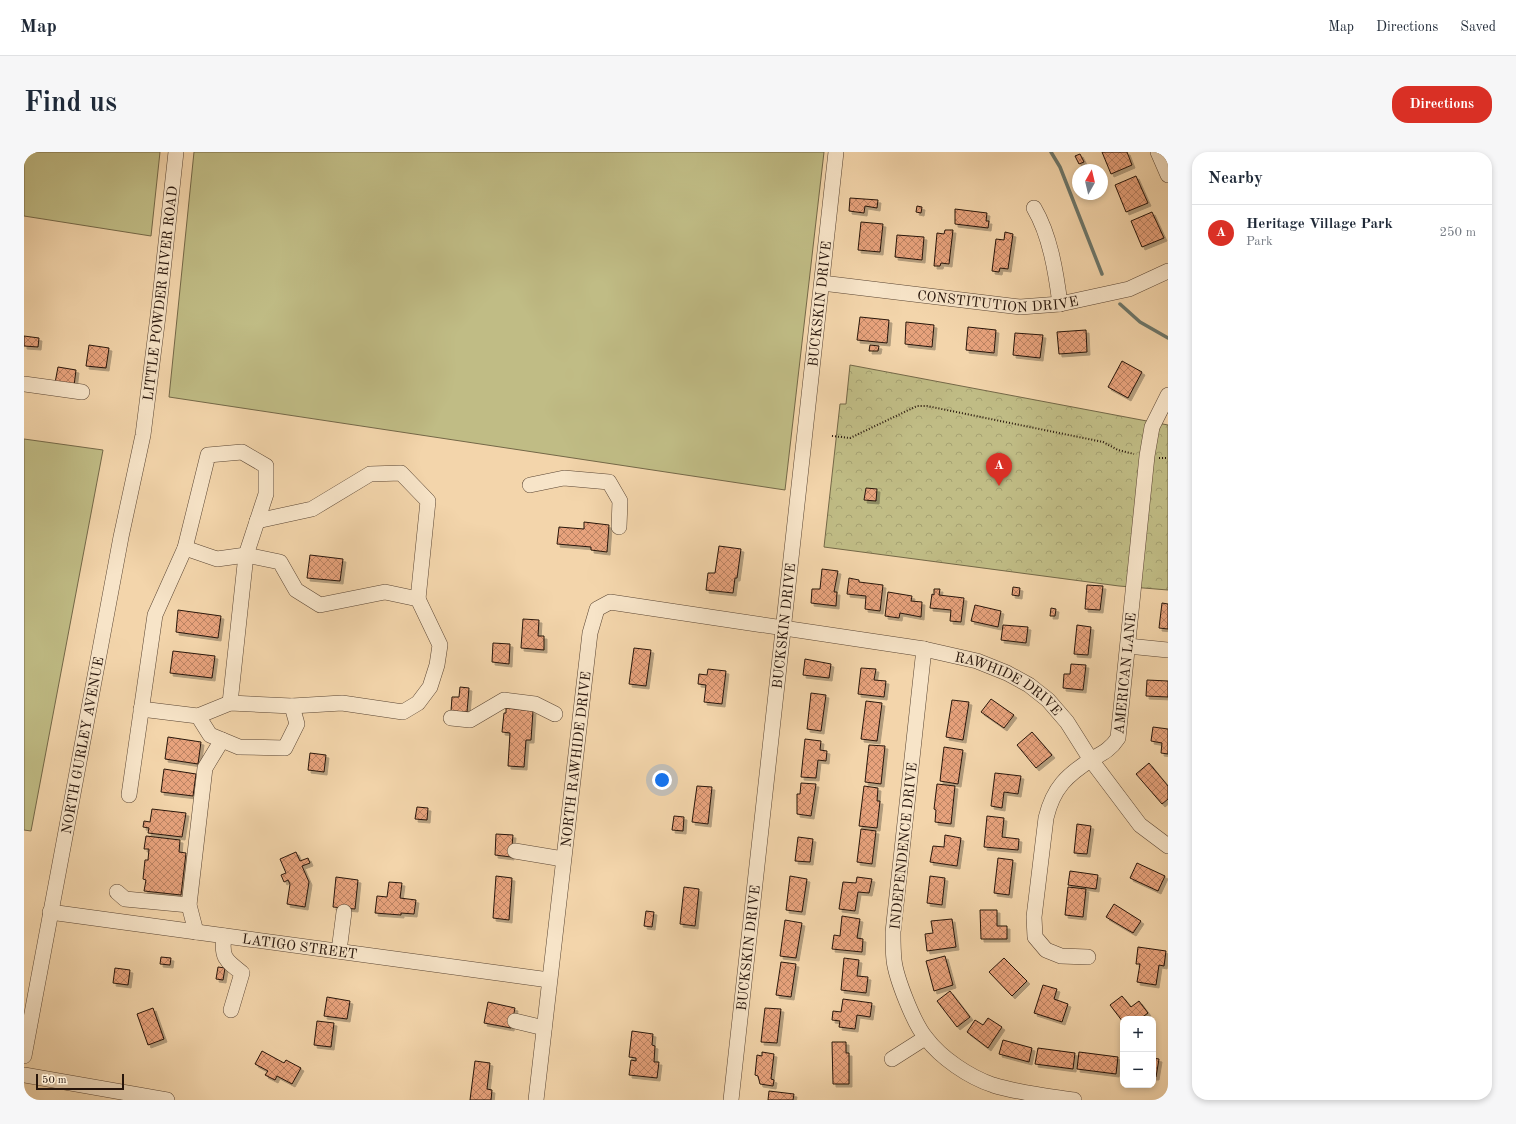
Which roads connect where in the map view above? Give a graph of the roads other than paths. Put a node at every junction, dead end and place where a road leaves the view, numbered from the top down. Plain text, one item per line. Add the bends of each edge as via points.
1 (176, 152) edge
2 (836, 152) edge
3 (1158, 152) edge
4 (1168, 175) edge
5 (1034, 208) dead end
6 (1168, 271) edge
7 (822, 283) junction
8 (1060, 304) junction
9 (24, 384) edge
10 (82, 392) dead end
11 (1168, 394) edge
12 (143, 435) joint
13 (530, 485) dead end
14 (257, 521) junction
15 (619, 527) dead end
16 (184, 548) junction
17 (246, 555) junction
18 (418, 599) junction
19 (784, 627) junction
20 (1128, 646) junction
21 (924, 649) junction
22 (1168, 650) edge
23 (230, 703) junction
24 (292, 706) junction
25 (141, 709) junction
26 (555, 714) dead end
27 (198, 716) junction
28 (451, 718) dead end
29 (222, 740) junction
30 (1091, 760) junction
31 (129, 795) dead end
32 (1168, 846) edge
33 (516, 851) dead end
34 (563, 859) junction
35 (117, 892) dead end
36 (189, 905) junction
37 (50, 912) junction
38 (344, 912) dead end
39 (196, 932) junction
40 (224, 936) junction
41 (339, 951) junction
42 (1088, 957) dead end
43 (549, 980) junction
44 (231, 1010) dead end
45 (515, 1021) dead end
46 (544, 1028) junction
47 (925, 1038) junction
48 (24, 1056) edge
49 (892, 1059) dead end
50 (24, 1075) edge
51 (167, 1100) edge
52 (536, 1100) edge
53 (731, 1100) edge
54 (1074, 1100) edge

1 - 12 street, LITTLE POWDER RIVER ROAD
2 - 7 street, BUCKSKIN DRIVE
3 - 4 street
5 - 8 street via 1043,222
6 - 8 street, CONSTITUTION DRIVE via 1129,289
7 - 8 street, CONSTITUTION DRIVE via 1020,307
7 - 19 street, BUCKSKIN DRIVE
9 - 10 street
11 - 20 street, AMERICAN LANE via 1152,427 1147,456
12 - 37 street, NORTH GURLEY AVENUE via 120,537
13 - 15 street via 564,478 609,482 620,501
14 - 16 street via 266,494 266,466 242,452 208,455
14 - 17 street
14 - 18 street via 312,509 370,474 401,473 428,501
16 - 17 street via 217,559
16 - 25 street via 155,615
17 - 18 street via 280,562 296,590 320,605 385,592
17 - 23 street
18 - 24 street via 440,645 430,687 418,703 404,712 342,703
19 - 21 street, RAWHIDE DRIVE
19 - 34 street, NORTH RAWHIDE DRIVE via 610,602 598,609 590,633
19 - 53 street, BUCKSKIN DRIVE
20 - 22 street
20 - 30 street, AMERICAN LANE via 1118,738 1112,748
21 - 30 street, RAWHIDE DRIVE via 977,661 1007,672 1029,685 1048,700 1067,722
21 - 47 street, INDEPENDENCE DRIVE via 893,932 894,960 901,986
23 - 24 street
23 - 27 street
24 - 29 street via 297,724 285,748 239,747
25 - 27 street
25 - 31 street
26 - 28 street via 535,704 504,700 470,720
27 - 29 street via 210,735
29 - 36 street via 205,768
30 - 32 street, RAWHIDE DRIVE via 1140,825
30 - 42 street, AMERICAN LANE via 1061,784 1050,803 1034,917 1035,938 1046,950 1061,956
33 - 34 street
34 - 43 street, NORTH RAWHIDE DRIVE
35 - 36 street via 125,899
36 - 39 street
37 - 39 street, LATIGO STREET
37 - 48 street, NORTH GURLEY AVENUE
38 - 41 street
39 - 40 street, LATIGO STREET
40 - 41 street, LATIGO STREET
40 - 44 street via 222,950 227,962 242,973
41 - 43 street, LATIGO STREET
43 - 46 street, NORTH RAWHIDE DRIVE
45 - 46 street
46 - 52 street, NORTH RAWHIDE DRIVE
47 - 49 street
47 - 54 street, INDEPENDENCE DRIVE via 945,1057 968,1073 992,1084 1016,1091
50 - 51 street

